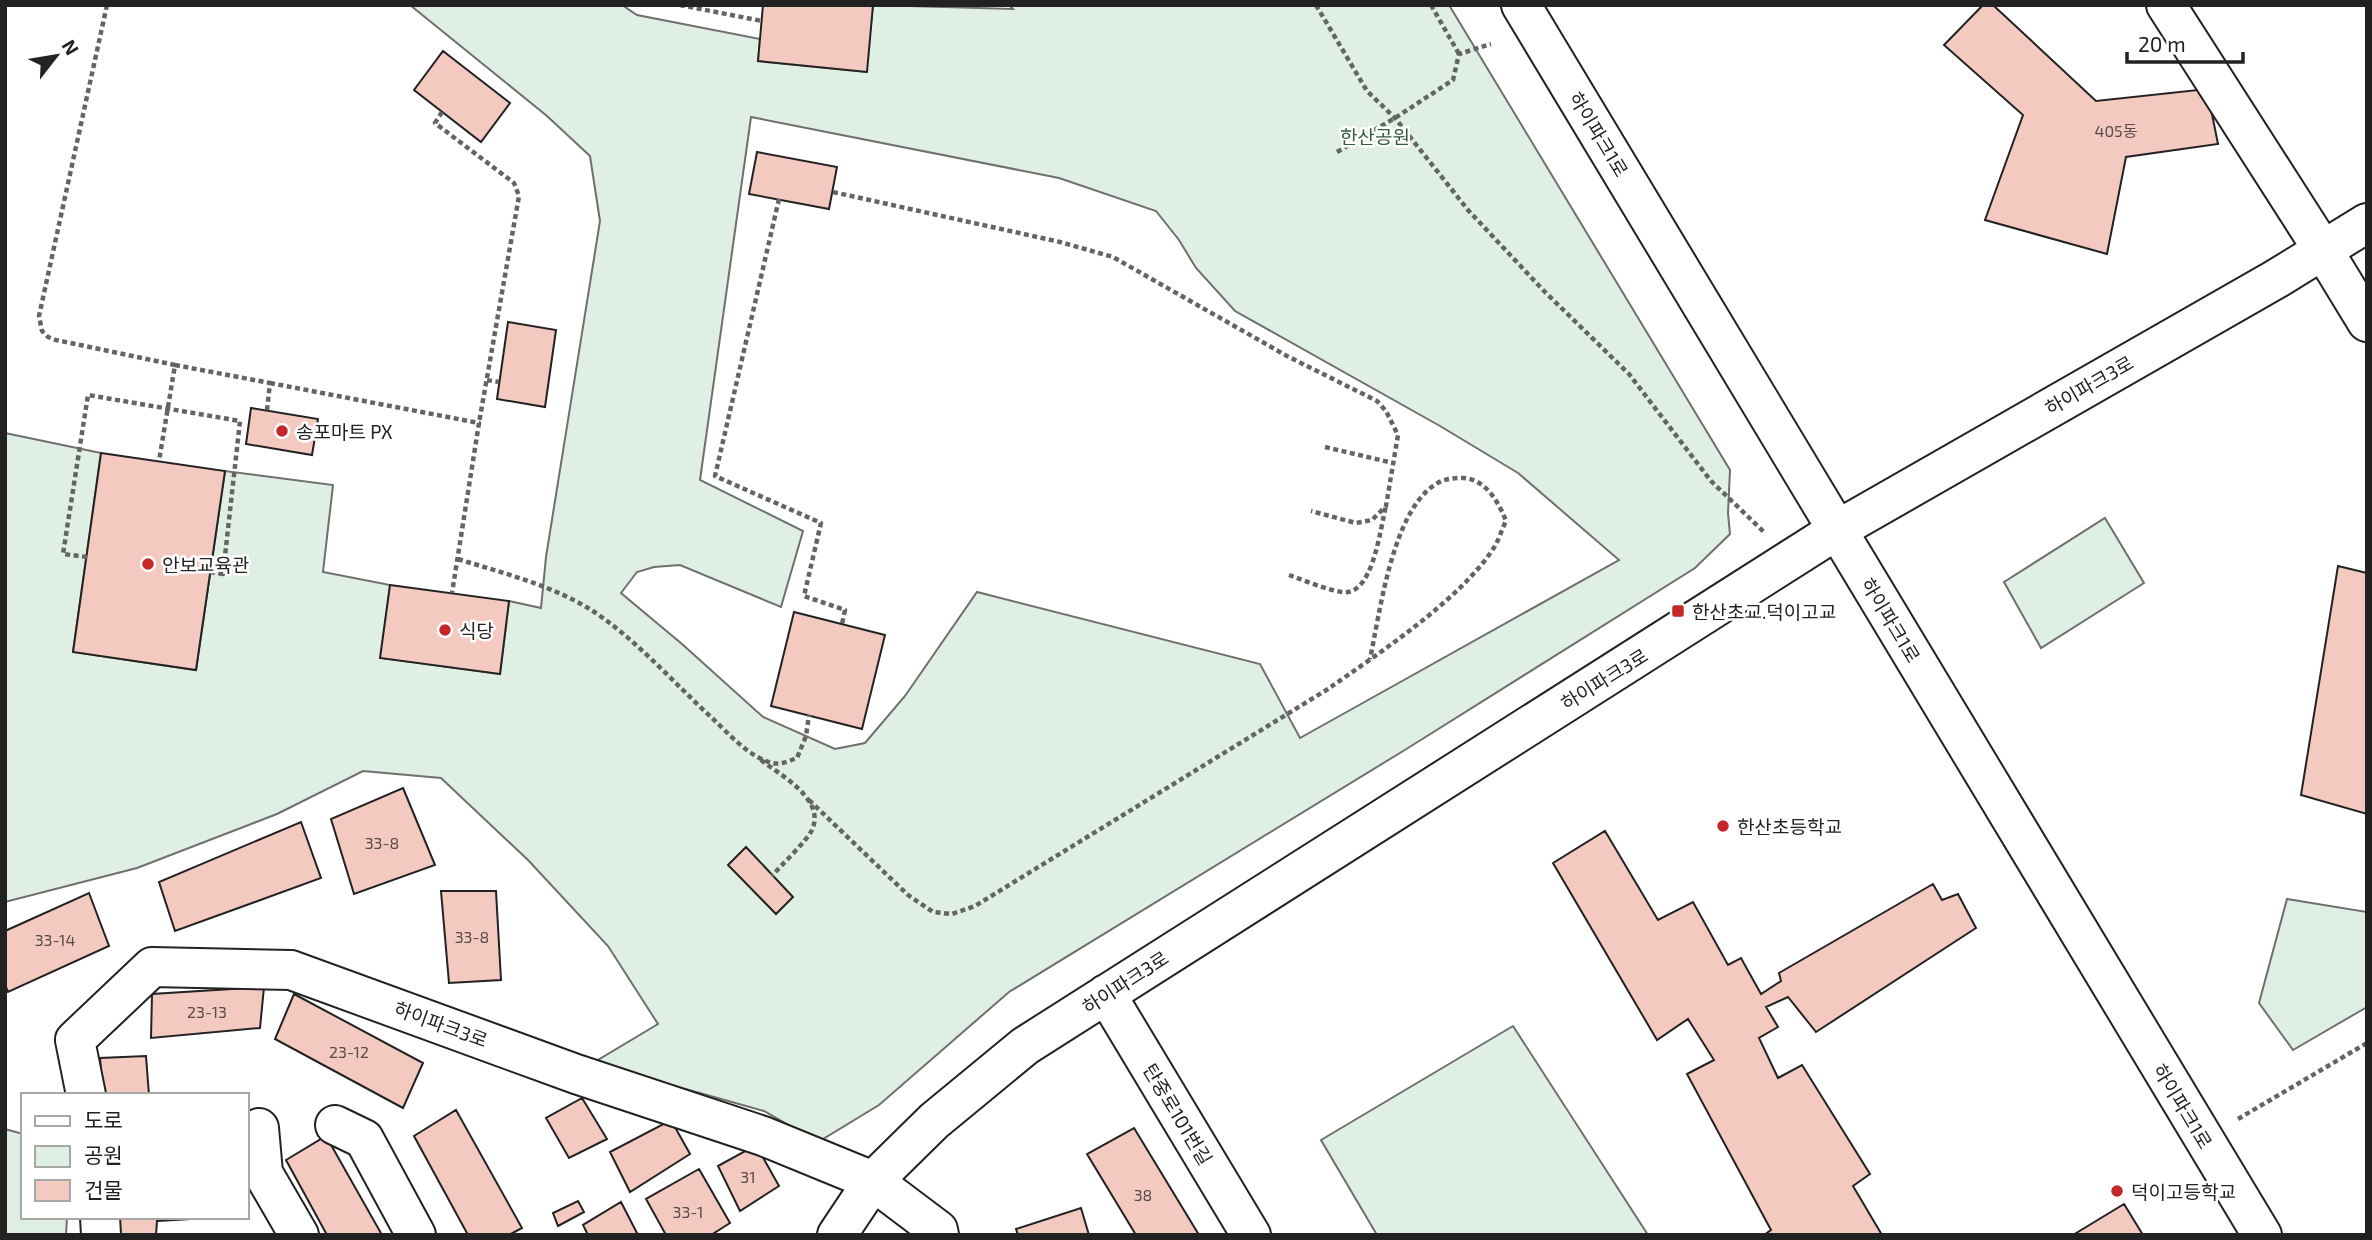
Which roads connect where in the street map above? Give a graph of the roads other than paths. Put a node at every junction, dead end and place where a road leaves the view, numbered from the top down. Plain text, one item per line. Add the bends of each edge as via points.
1 (1521, 5) edge
2 (2166, 5) edge
3 (2367, 223) edge
4 (2323, 250) junction
5 (2367, 322) edge
6 (1837, 530) junction
7 (1106, 994) junction
8 (86, 1093) edge
9 (335, 1125) dead end
10 (259, 1128) dead end
11 (873, 1181) junction
12 (299, 1235) edge
13 (416, 1235) edge
14 (837, 1235) edge
15 (939, 1235) edge
16 (1251, 1235) edge
17 (2262, 1235) edge

1 - 6 street, 하이파크1로
2 - 4 street
3 - 4 street, 하이파크3로
4 - 5 street
4 - 6 street, 하이파크3로
6 - 7 street, 하이파크3로
6 - 17 street, 하이파크1로
7 - 11 street, 하이파크3로 via 1025,1046 934,1121
7 - 16 street, 탄중로101번길
8 - 11 street, 하이파크3로 via 75,1040 152,967 291,970 576,1074 764,1136
9 - 13 street via 364,1139
10 - 12 street via 263,1173
11 - 14 street, 하이파크3로
11 - 15 street

